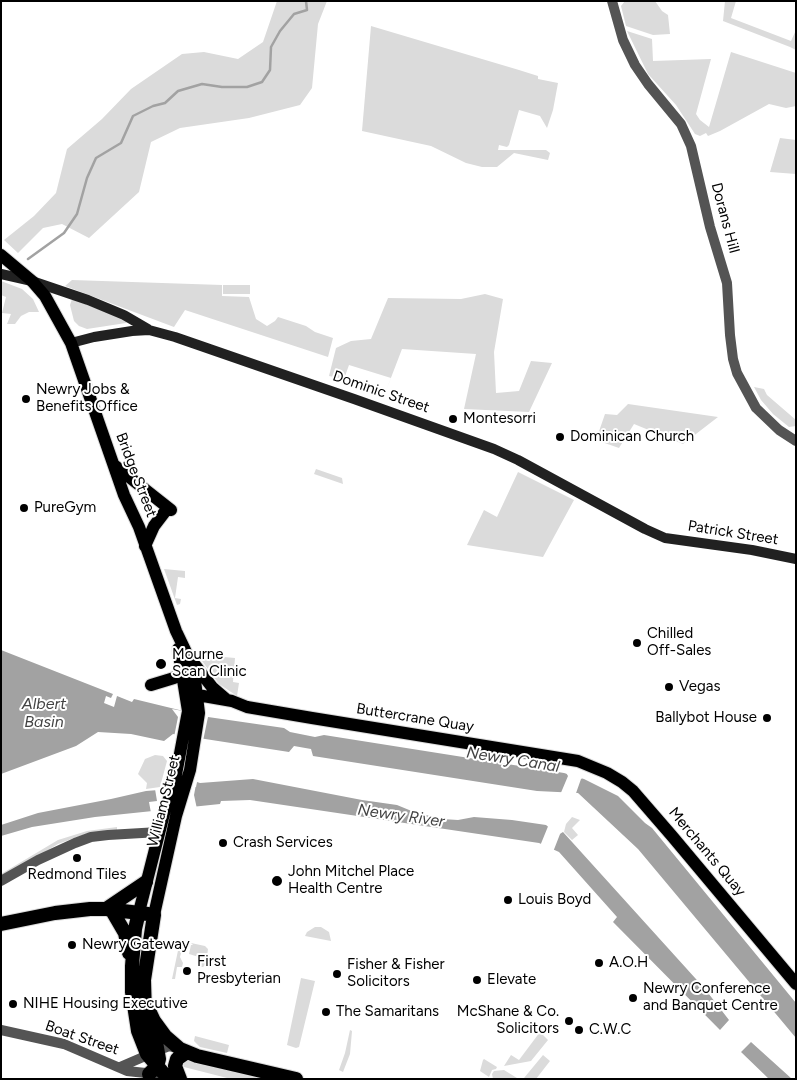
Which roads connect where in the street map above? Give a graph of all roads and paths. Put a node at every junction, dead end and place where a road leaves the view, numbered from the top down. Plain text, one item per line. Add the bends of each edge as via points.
1 (612, 1) edge
2 (1, 255) edge
3 (1, 274) edge
4 (32, 281) junction
5 (149, 330) junction
6 (72, 343) junction
7 (796, 441) edge
8 (114, 465) junction
9 (664, 538) joint
10 (146, 546) junction
11 (796, 559) edge
12 (186, 666) junction
13 (151, 685) dead end
14 (227, 700) junction
15 (192, 703) junction
16 (247, 706) junction
17 (578, 761) joint
18 (159, 832) junction
19 (1, 881) edge
20 (146, 882) junction
21 (108, 909) junction
22 (139, 912) junction
23 (154, 915) junction
24 (1, 924) edge
25 (132, 966) junction
26 (796, 984) edge
27 (146, 1004) junction
28 (1, 1030) edge
29 (183, 1050) junction
30 (152, 1052) junction
31 (120, 1067) junction
32 (162, 1073) edge
33 (180, 1079) edge
34 (296, 1079) edge

1 - 7 street, Dorans Hill via 623,40 635,65 681,124 692,146 710,227 727,283 731,343 737,373 756,408
2 - 4 main road, Bridge Street
3 - 4 main road
4 - 5 main road via 124,315
4 - 6 main road, Bridge Street via 49,302
5 - 6 main road, Dominic Street
5 - 9 main road, Dominic Street via 494,449
6 - 8 main road, Bridge Street
8 - 10 main road, Bridge Street
8 - 10 main road via 169,510 154,526
9 - 11 main road, Patrick Street
10 - 12 main road, Bridge Street
12 - 13 main road via 174,678
12 - 14 main road via 195,665
12 - 15 main road, Bridge Street via 195,680
14 - 15 main road, Buttercrane Quay
14 - 16 main road, Buttercrane Quay
15 - 16 main road, Buttercrane Quay via 230,710
15 - 18 main road, William Street
15 - 23 main road, William Street via 189,774
16 - 17 main road, Buttercrane Quay
17 - 26 main road, Merchants Quay via 622,782 633,791
18 - 19 street via 91,837 38,860
18 - 20 main road, William Street
20 - 21 highway
20 - 22 main road, William Street
21 - 22 highway
21 - 24 highway via 55,913
21 - 25 highway via 125,932
22 - 23 highway
22 - 25 highway
23 - 25 highway via 148,918 137,959
23 - 27 highway via 144,980
25 - 30 highway via 138,1031
27 - 29 highway via 165,1036
27 - 30 highway via 146,1025 156,1042
28 - 31 street, Boat Street via 64,1044
29 - 30 street, Boat Street via 169,1046
29 - 33 highway via 175,1066
29 - 34 highway
30 - 31 street, Boat Street
30 - 32 highway
31 - 32 street via 127,1071

